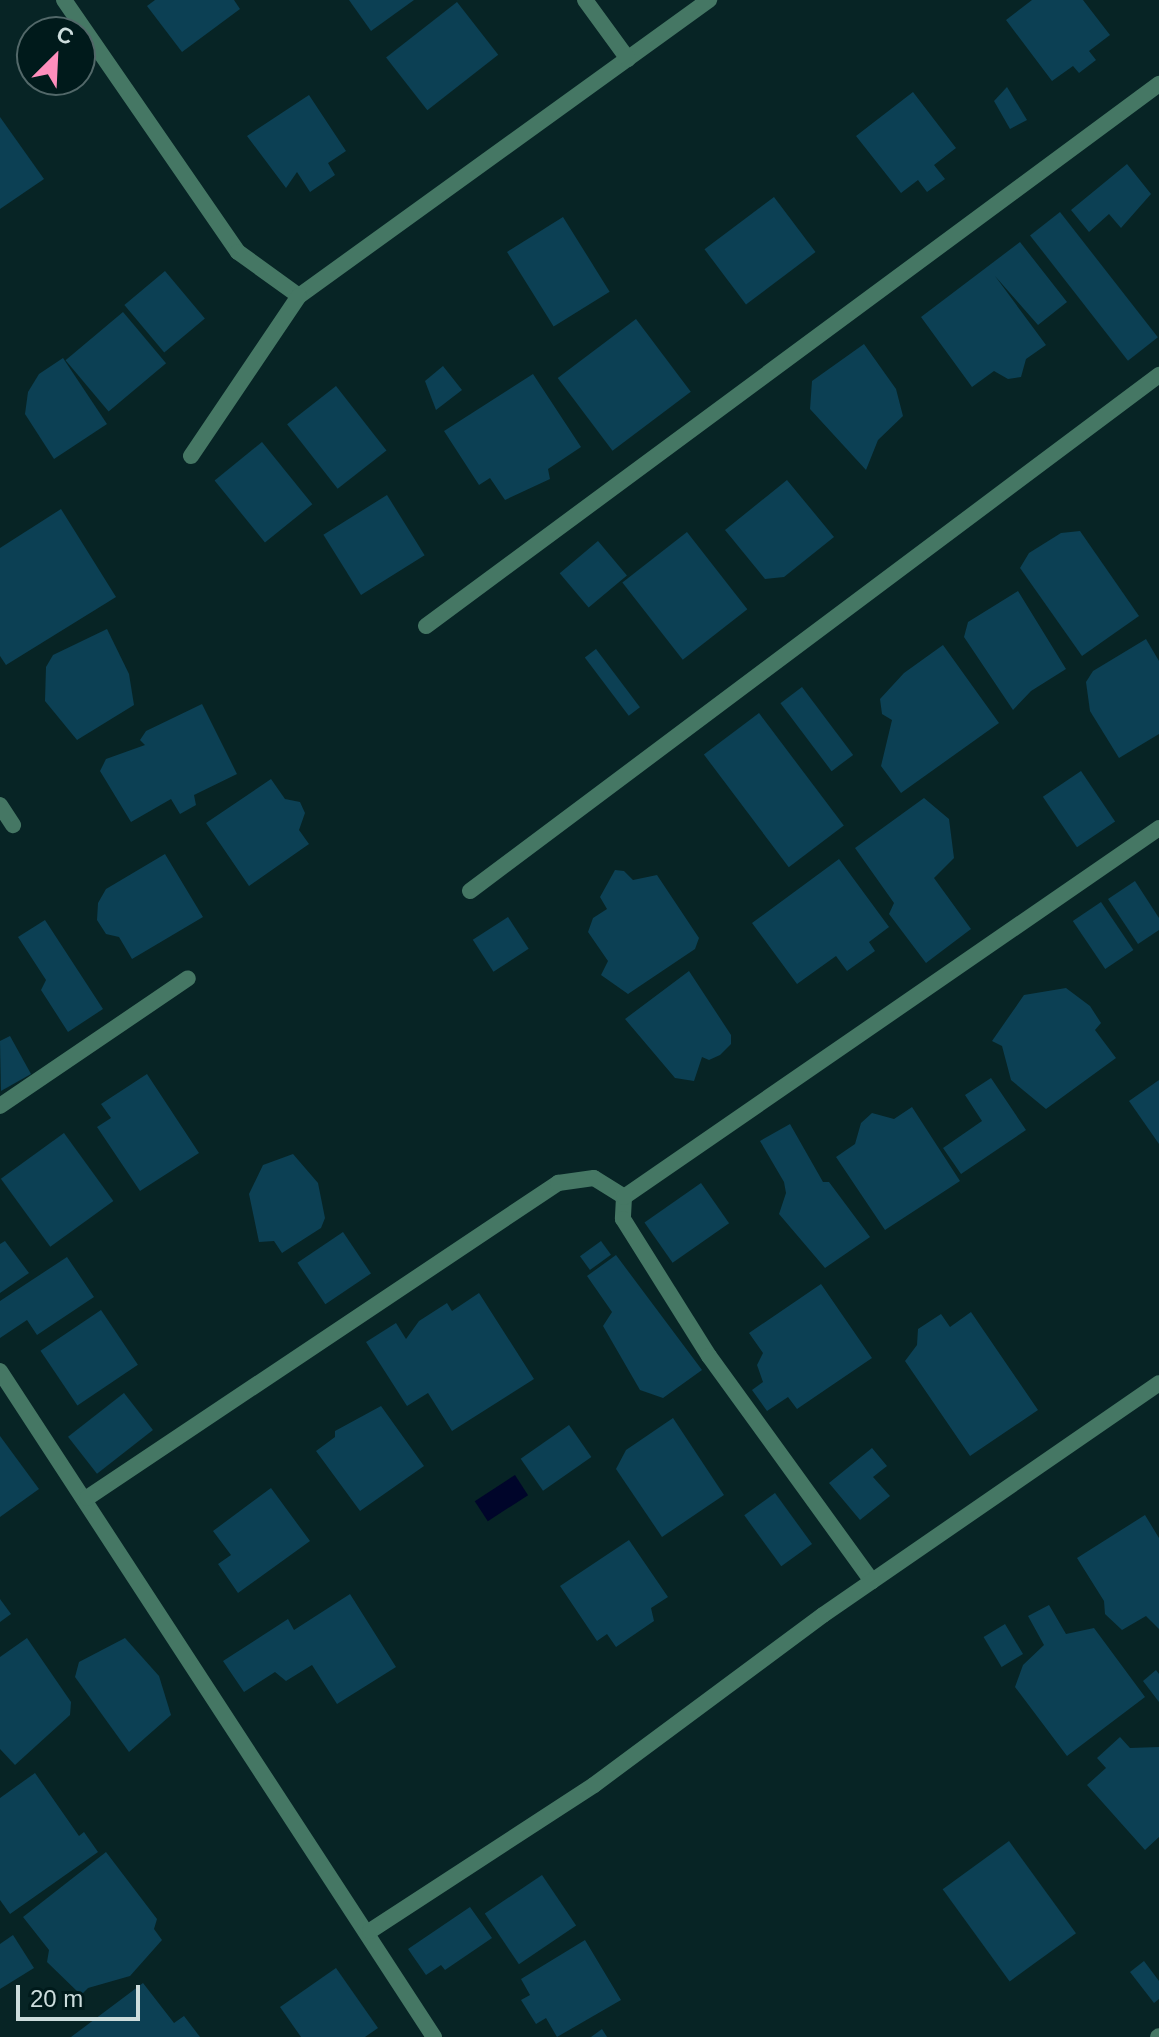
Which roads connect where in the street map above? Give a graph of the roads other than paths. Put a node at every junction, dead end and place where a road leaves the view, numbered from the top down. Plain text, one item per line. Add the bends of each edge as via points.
1 (64, 0) edge
2 (585, 0) edge
3 (709, 0) edge
4 (628, 59) junction
5 (1159, 84) edge
6 (299, 296) junction
7 (1159, 375) edge
8 (191, 456) dead end
9 (426, 626) dead end
10 (0, 805) edge
11 (13, 825) dead end
12 (1159, 828) edge
13 (470, 891) dead end
14 (188, 978) dead end
15 (0, 1106) edge
16 (624, 1197) junction
17 (0, 1371) edge
18 (1159, 1383) edge
19 (87, 1498) junction
20 (872, 1581) junction
21 (370, 1931) junction
22 (434, 2037) edge

1 - 6 street via 238,252
2 - 4 street
3 - 4 street
4 - 6 street
5 - 9 street
6 - 8 street
7 - 13 street
10 - 11 street
12 - 16 street
14 - 15 street
16 - 19 street via 594,1178 558,1183
16 - 20 street via 623,1219 709,1356
17 - 19 street
18 - 20 street
19 - 21 street
20 - 21 street via 594,1785
21 - 22 street

